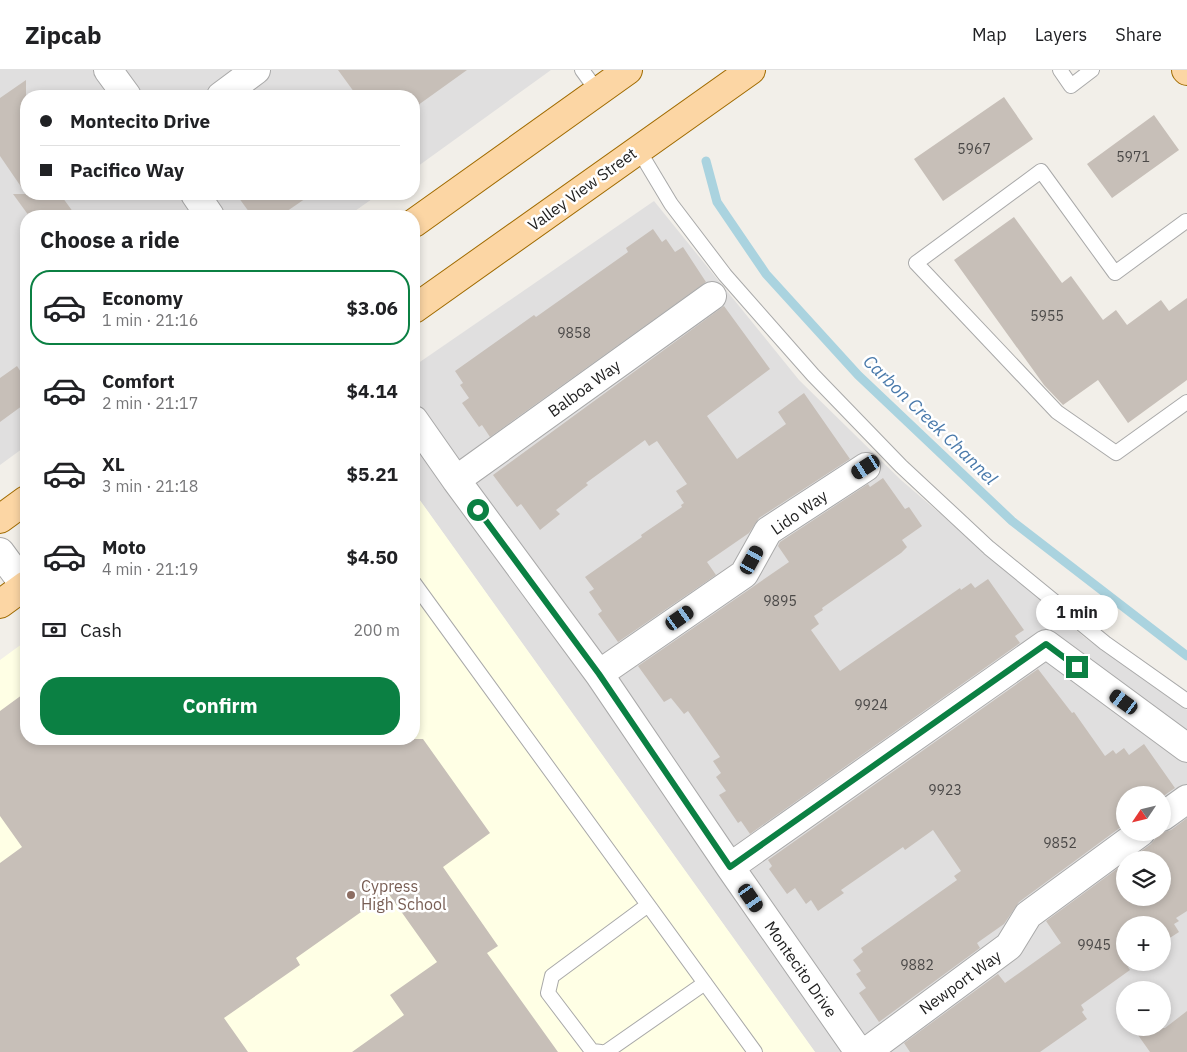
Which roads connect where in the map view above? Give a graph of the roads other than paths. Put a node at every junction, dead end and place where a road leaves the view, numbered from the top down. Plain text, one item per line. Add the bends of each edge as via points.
1 (108, 70) edge
2 (256, 70) edge
3 (582, 70) edge
4 (628, 70) edge
5 (751, 70) edge
6 (1060, 70) edge
7 (1092, 70) edge
8 (123, 90) edge
9 (230, 90) edge
10 (598, 92) junction
11 (638, 149) junction
12 (420, 219) edge
13 (1187, 222) edge
14 (712, 296) dead end
15 (420, 306) edge
16 (1187, 402) edge
17 (420, 429) edge
18 (866, 467) dead end
19 (456, 480) junction
20 (20, 504) edge
21 (0, 519) edge
22 (0, 552) edge
23 (20, 578) edge
24 (20, 590) edge
25 (420, 591) edge
26 (0, 604) edge
27 (599, 674) junction
28 (1187, 701) edge
29 (1187, 748) edge
30 (1187, 799) edge
31 (1171, 811) edge
32 (1129, 841) edge
33 (730, 867) junction
34 (648, 905) junction
35 (705, 983) junction
36 (601, 1052) edge
37 (606, 1052) edge
38 (755, 1052) edge
39 (859, 1052) edge
40 (866, 1052) edge

1 - 8 street
2 - 9 street
3 - 10 lane
4 - 10 main road
5 - 11 main road, Valley View Street
6 - 7 lane via 1071,86
10 - 12 main road
11 - 15 main road, Valley View Street
11 - 28 lane via 671,204 725,275 813,375 901,466 989,548 1105,643
13 - 16 lane via 1115,273 1041,171 916,263 1057,412 1116,453
14 - 19 street, Balboa Way
17 - 19 street, Montecito Drive
18 - 27 street, Lido Way via 768,531 744,574
19 - 27 street, Montecito Drive
20 - 21 main road
22 - 23 street
24 - 26 main road
25 - 34 lane
27 - 33 street, Montecito Drive
29 - 33 street via 1046,644
30 - 31 street
32 - 40 street, Newport Way via 1028,915 1009,946
33 - 39 street, Montecito Drive
34 - 35 lane
34 - 36 lane via 552,976 548,993 592,1051
35 - 37 lane
35 - 38 lane

